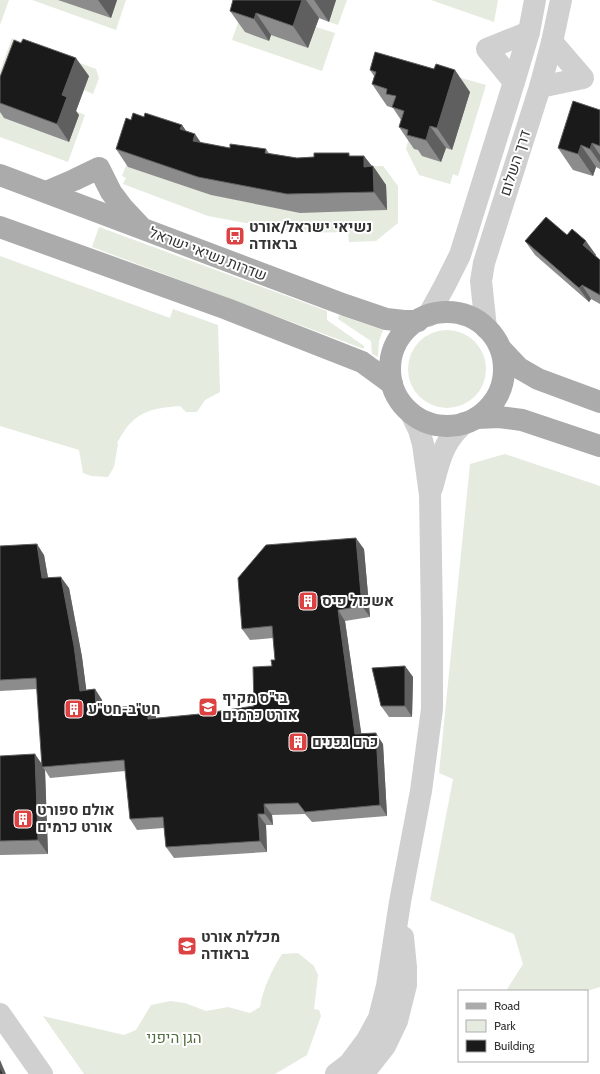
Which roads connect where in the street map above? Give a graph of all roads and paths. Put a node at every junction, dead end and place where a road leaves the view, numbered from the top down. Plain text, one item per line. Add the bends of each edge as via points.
1 (535, 0) edge
2 (561, 0) edge
3 (529, 32) junction
4 (552, 42) junction
5 (514, 82) junction
6 (540, 87) junction
7 (0, 175) edge
8 (46, 192) junction
9 (0, 227) edge
10 (142, 229) junction
11 (423, 318) junction
12 (486, 328) junction
13 (501, 349) junction
14 (392, 384) junction
15 (600, 402) edge
16 (411, 413) junction
17 (470, 421) junction
18 (600, 446) edge
19 (430, 495) junction
20 (400, 902) junction
21 (0, 1014) edge
22 (42, 1074) edge
23 (336, 1074) edge
24 (363, 1074) edge

1 - 3 street, דרך השלום
2 - 4 street, דרך השלום
3 - 5 street, דרך השלום
3 - 5 street via 487,49
4 - 6 street, דרך השלום
4 - 6 street via 583,78
5 - 11 street, דרך השלום via 460,255 445,285
6 - 12 street, דרך השלום via 484,263 481,281
7 - 8 main road, שדרות נשיאי ישראל
8 - 10 main road, שדרות נשיאי ישראל
8 - 10 main road via 99,168 118,202
9 - 14 main road via 227,309 362,362
10 - 11 main road, שדרות נשיאי ישראל via 386,319 404,321
11 - 12 main road via 436,313 451,312 466,315
11 - 14 main road via 411,325 396,345 390,369
12 - 13 main road
13 - 15 main road via 519,368 538,379
13 - 17 main road via 504,377 501,389 488,409
14 - 16 main road via 402,404
16 - 17 main road via 433,424 457,426
16 - 19 street via 423,444
17 - 18 main road via 499,417 522,420
17 - 19 street via 452,436 445,448
19 - 20 street via 432,709 421,791
20 - 23 street via 387,986 379,1018 367,1040 348,1064
20 - 24 street via 406,985 397,1021 385,1046
21 - 22 street

